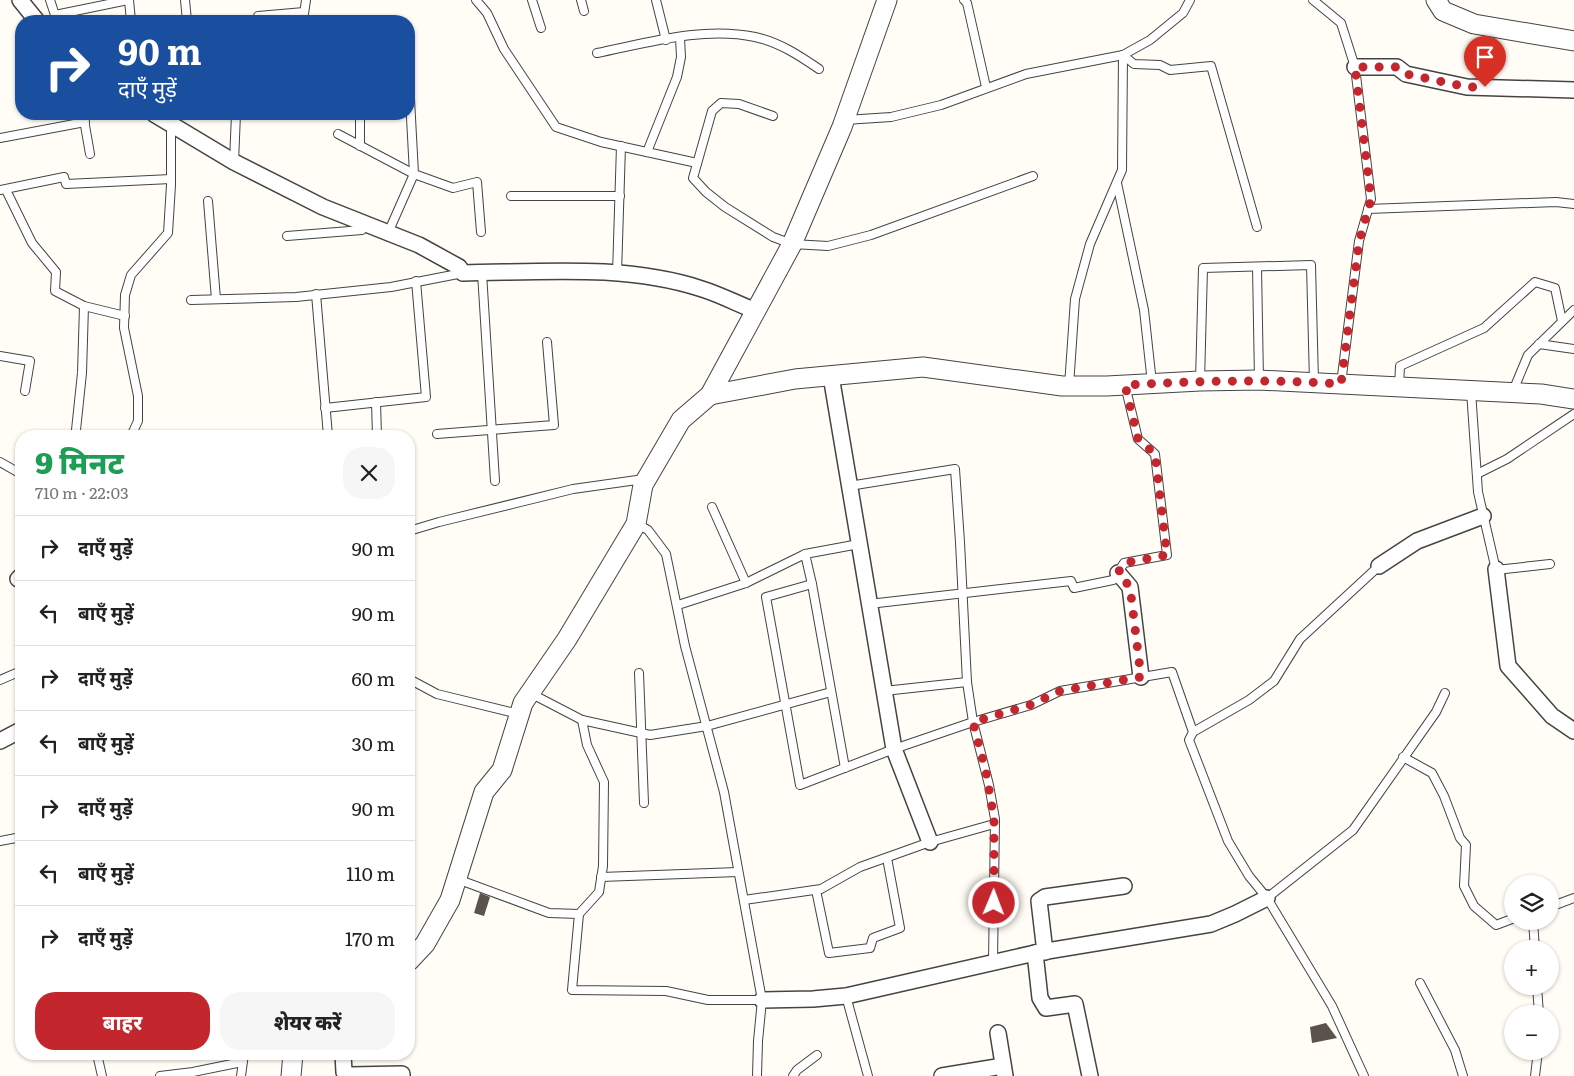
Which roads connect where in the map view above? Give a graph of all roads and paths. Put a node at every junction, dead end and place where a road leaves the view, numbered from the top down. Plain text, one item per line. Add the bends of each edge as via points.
1 (20, 0) edge
2 (50, 0) edge
3 (128, 0) edge
4 (185, 0) edge
5 (306, 0) edge
6 (476, 0) edge
7 (532, 0) edge
8 (581, 0) edge
9 (656, 0) edge
10 (888, 0) edge
11 (964, 0) edge
12 (1190, 0) edge
13 (1312, 0) edge
14 (1436, 0) edge
15 (304, 12) junction
16 (584, 12) dead end
17 (32, 15) edge
18 (52, 15) edge
19 (66, 15) edge
20 (130, 15) edge
21 (186, 15) edge
22 (270, 15) edge
23 (304, 15) edge
24 (541, 28) dead end
25 (680, 38) junction
26 (666, 40) junction
27 (1574, 41) edge
28 (597, 53) dead end
29 (1123, 55) junction
30 (1355, 67) junction
31 (819, 69) dead end
32 (986, 87) junction
33 (1574, 90) edge
34 (773, 116) dead end
35 (174, 120) edge
36 (175, 120) edge
37 (236, 120) edge
38 (360, 120) edge
39 (411, 120) edge
40 (845, 120) junction
41 (85, 122) joint
42 (338, 134) dead end
43 (0, 138) edge
44 (360, 146) junction
45 (621, 146) junction
46 (647, 152) junction
47 (90, 154) dead end
48 (234, 162) junction
49 (697, 163) junction
50 (414, 174) junction
51 (1033, 176) dead end
52 (171, 179) junction
53 (1117, 183) junction
54 (3, 190) edge
55 (511, 196) dead end
56 (620, 196) junction
57 (208, 201) dead end
58 (1574, 204) edge
59 (1368, 208) junction
60 (366, 224) junction
61 (1257, 227) dead end
62 (481, 232) dead end
63 (388, 233) junction
64 (287, 236) dead end
65 (792, 244) junction
66 (1257, 267) junction
67 (463, 273) junction
68 (482, 273) junction
69 (618, 274) junction
70 (416, 282) junction
71 (316, 294) junction
72 (191, 300) dead end
73 (216, 300) junction
74 (84, 306) junction
75 (1574, 310) edge
76 (756, 311) junction
77 (125, 316) junction
78 (1562, 321) junction
79 (547, 342) dead end
80 (1539, 344) junction
81 (1574, 348) edge
82 (0, 356) edge
83 (831, 376) junction
84 (1259, 380) junction
85 (1200, 381) junction
86 (1314, 382) junction
87 (1152, 384) junction
88 (1341, 384) junction
89 (1125, 385) junction
90 (1069, 386) junction
91 (1399, 387) junction
92 (1471, 391) junction
93 (25, 392) dead end
94 (1512, 393) junction
95 (710, 395) junction
96 (1574, 399) edge
97 (376, 402) junction
98 (324, 408) junction
99 (1574, 414) edge
100 (76, 430) dead end
101 (134, 430) edge
102 (327, 430) edge
103 (377, 430) edge
104 (492, 430) junction
105 (437, 434) dead end
106 (0, 462) edge
107 (15, 471) edge
108 (1476, 474) junction
109 (646, 479) junction
110 (495, 481) dead end
111 (849, 486) junction
112 (712, 507) dead end
113 (1483, 516) junction
114 (636, 524) junction
115 (415, 529) edge
116 (859, 544) junction
117 (806, 554) junction
118 (1550, 564) dead end
119 (1379, 566) joint
120 (1496, 569) junction
121 (1118, 573) junction
122 (746, 583) junction
123 (812, 584) junction
124 (963, 592) junction
125 (869, 604) junction
126 (678, 605) junction
127 (639, 672) dead end
128 (15, 674) edge
129 (1141, 677) junction
130 (0, 680) edge
131 (415, 682) edge
132 (967, 682) junction
133 (884, 691) junction
134 (831, 692) junction
135 (530, 693) junction
136 (1445, 693) dead end
137 (786, 704) junction
138 (519, 714) junction
139 (582, 720) junction
140 (973, 722) junction
141 (706, 726) junction
142 (1574, 731) edge
143 (1193, 732) junction
144 (15, 733) edge
145 (641, 733) junction
146 (0, 741) edge
147 (894, 749) junction
148 (1403, 757) junction
149 (845, 768) junction
150 (644, 803) dead end
151 (994, 824) junction
152 (15, 838) edge
153 (0, 842) edge
154 (930, 842) junction
155 (887, 858) junction
156 (738, 872) junction
157 (601, 877) junction
158 (457, 879) junction
159 (1124, 886) dead end
160 (816, 890) junction
161 (1267, 898) junction
162 (1574, 898) edge
163 (744, 900) junction
164 (1559, 904) edge
165 (579, 914) junction
166 (1504, 922) edge
167 (1040, 953) junction
168 (415, 955) edge
169 (993, 962) junction
170 (1420, 983) dead end
171 (846, 996) junction
172 (762, 1000) junction
173 (998, 1033) dead end
174 (818, 1055) dead end
175 (99, 1060) edge
176 (236, 1060) edge
177 (243, 1060) edge
178 (292, 1060) edge
179 (343, 1060) edge
180 (1537, 1060) edge
181 (1004, 1071) edge
182 (349, 1075) edge
183 (102, 1076) edge
184 (160, 1076) edge
185 (240, 1076) edge
186 (291, 1076) edge
187 (402, 1076) edge
188 (758, 1076) edge
189 (793, 1076) edge
190 (868, 1076) edge
191 (942, 1076) edge
192 (1090, 1076) edge
193 (1364, 1076) edge
194 (1463, 1076) edge
195 (1535, 1076) edge

1 - 17 street
2 - 18 lane
3 - 19 lane
3 - 20 lane
4 - 21 lane
5 - 15 lane
6 - 45 lane via 556,128
7 - 24 lane
8 - 16 lane
9 - 26 lane
10 - 40 street
11 - 32 lane
12 - 29 lane via 1183,13 1150,40
13 - 30 lane via 1341,23
14 - 27 street via 1443,11 1474,24
15 - 22 lane
15 - 23 lane
25 - 26 lane
25 - 31 lane via 715,33 756,37 791,50
25 - 46 lane via 677,77
26 - 28 lane
29 - 32 lane via 1026,74
29 - 53 lane via 1122,170
29 - 61 lane via 1134,64 1160,65 1170,70 1212,66
30 - 33 street via 1397,67 1406,74 1467,87
30 - 59 lane via 1371,199
32 - 40 lane via 941,105 891,117
34 - 49 lane via 740,104 721,103 712,111
35 - 52 lane
36 - 48 street
37 - 48 lane
38 - 44 lane
39 - 50 lane
40 - 65 street
41 - 43 lane
41 - 47 lane
42 - 44 lane
44 - 50 lane
45 - 46 lane
45 - 56 lane
46 - 49 lane
48 - 60 street via 323,207
49 - 65 lane via 693,178 706,192 773,237
50 - 62 lane via 453,188 477,182
50 - 63 lane
51 - 65 lane via 871,235 828,246
52 - 54 lane via 66,184 64,178
52 - 77 lane via 168,233 131,275 125,295
53 - 87 lane via 1144,310
53 - 90 lane via 1090,244 1074,299
54 - 74 lane via 32,243 56,272 55,290
55 - 56 lane
56 - 69 lane
57 - 73 lane
58 - 59 lane
59 - 88 lane via 1359,242
60 - 63 street
60 - 64 lane via 362,230
63 - 67 street via 427,249 459,267
65 - 76 street
66 - 84 lane
66 - 85 lane via 1203,268
66 - 86 lane via 1311,265
67 - 68 street
67 - 70 lane
68 - 69 street via 586,271
68 - 104 lane
69 - 76 street via 702,289
70 - 71 lane
70 - 97 lane via 426,397
71 - 73 lane
71 - 98 lane
72 - 73 lane
74 - 77 lane
74 - 100 lane
75 - 78 lane
76 - 95 street
77 - 101 lane via 124,328 138,396 138,421
78 - 80 lane
78 - 91 lane via 1555,288 1535,282 1484,328 1400,366
79 - 104 lane via 554,425
80 - 81 lane
80 - 94 lane via 1528,355
82 - 93 lane via 30,361
83 - 90 street via 923,367
83 - 95 street via 795,379
83 - 111 street
84 - 85 street
84 - 86 street
85 - 87 street
86 - 88 street
87 - 89 street
88 - 91 street
89 - 90 street
89 - 121 lane via 1138,439 1155,454 1167,555 1124,563
91 - 92 street
92 - 94 street
92 - 108 lane
94 - 96 street
95 - 109 street via 681,420
97 - 98 lane
97 - 103 lane
98 - 102 lane
99 - 108 lane via 1507,459
104 - 105 lane
104 - 110 lane
106 - 107 lane
108 - 113 lane
109 - 114 street
109 - 115 lane via 573,489
111 - 116 street
111 - 124 lane via 955,469
112 - 122 lane
113 - 119 street via 1417,541
113 - 120 lane
114 - 126 lane via 648,530 666,554
114 - 135 street via 567,639
116 - 117 lane
116 - 125 street
117 - 122 lane
117 - 123 lane
118 - 120 lane
119 - 143 lane via 1300,639 1274,681 1249,700
120 - 142 street via 1508,666 1552,716
121 - 124 lane via 1113,580 1074,588 1071,581
121 - 129 street via 1130,587
122 - 126 lane
123 - 134 lane
123 - 137 lane via 766,597
124 - 125 lane
124 - 132 lane
125 - 133 street
126 - 141 lane
127 - 145 lane
128 - 130 lane
129 - 140 lane via 1060,691 1030,705
129 - 143 lane via 1172,672
131 - 138 lane via 438,694
132 - 133 lane
132 - 140 lane
133 - 147 street
134 - 137 lane
134 - 149 lane
135 - 138 street
135 - 139 lane
136 - 148 lane via 1436,712
137 - 141 lane
137 - 149 lane via 800,785
138 - 158 street via 502,770 484,792
139 - 145 lane
139 - 157 lane via 587,745 604,782
140 - 147 lane
140 - 151 lane via 989,785
141 - 145 lane via 650,735
141 - 156 lane via 724,792
143 - 161 lane via 1188,740 1228,840
144 - 146 street
145 - 150 lane
147 - 149 lane
147 - 154 street
148 - 161 lane via 1353,830
148 - 166 lane via 1432,773 1444,796 1460,838 1466,845 1464,886 1474,906 1496,925
151 - 154 lane
151 - 169 lane
152 - 153 lane
154 - 155 lane
155 - 160 lane
155 - 160 lane via 900,928 873,938 870,948 829,953
156 - 157 lane
156 - 163 lane
157 - 165 lane via 599,892
158 - 165 lane via 549,913
158 - 168 street via 450,900 425,944
159 - 167 street via 1039,901
160 - 163 lane
161 - 167 street via 1211,924
161 - 193 lane via 1332,1006
162 - 164 lane
163 - 172 lane
165 - 172 lane via 572,990 666,991 708,1000
167 - 169 street
167 - 192 street via 1040,998 1046,1008 1075,1004
169 - 171 street
170 - 194 lane via 1456,1050
171 - 172 street
171 - 190 lane
172 - 188 lane
173 - 181 street
174 - 189 lane
175 - 183 lane
176 - 184 lane via 193,1072
177 - 185 lane
178 - 186 street
179 - 182 street via 344,1072
180 - 195 lane
181 - 191 street
182 - 187 street

